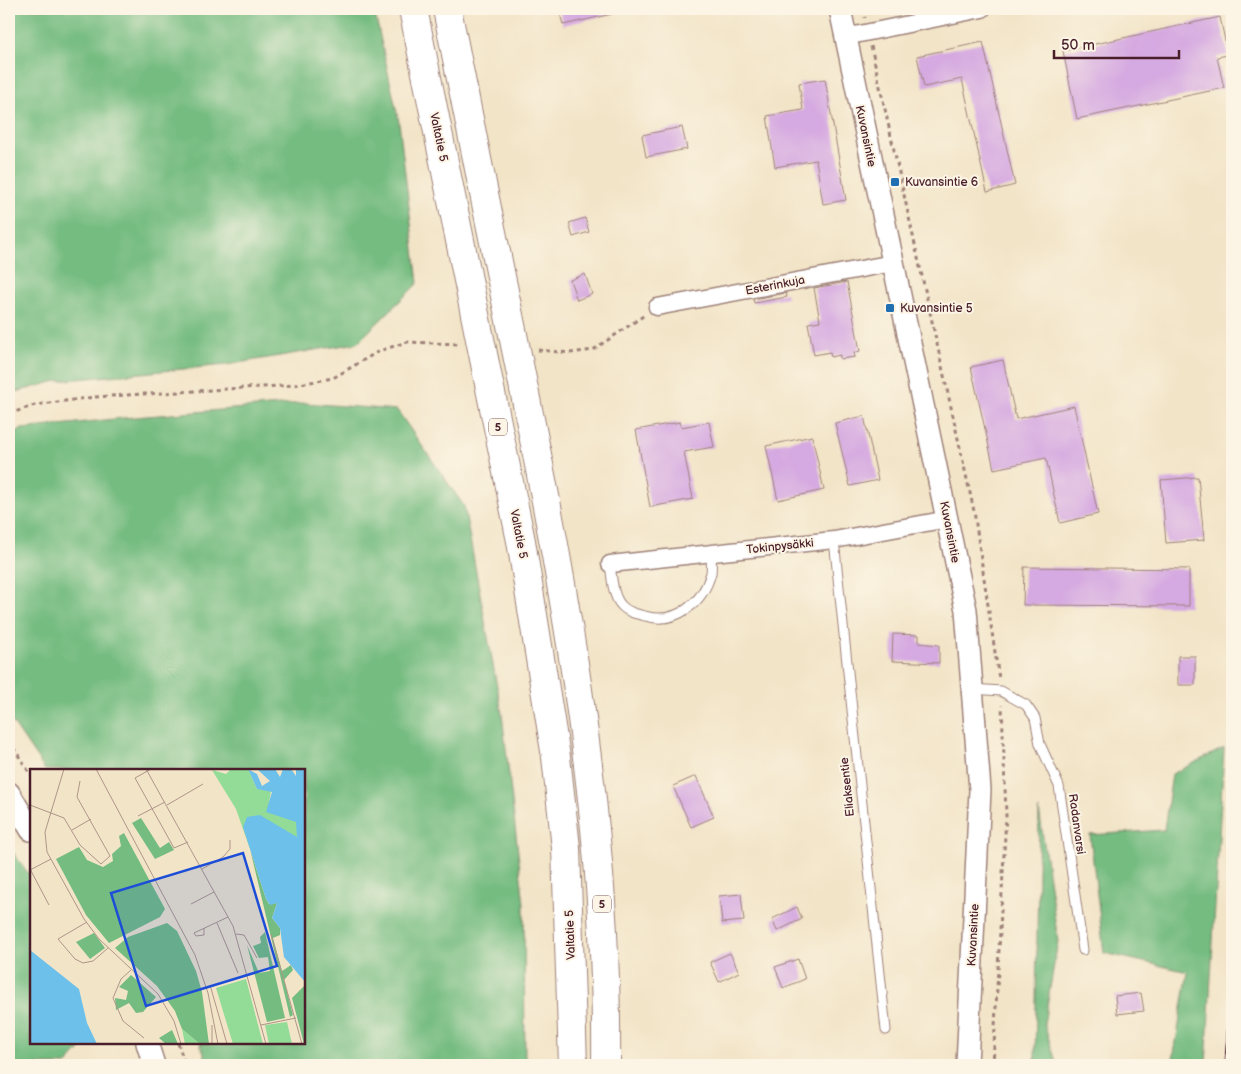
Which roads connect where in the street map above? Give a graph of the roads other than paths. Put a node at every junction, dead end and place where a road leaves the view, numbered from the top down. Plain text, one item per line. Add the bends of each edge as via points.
1 (413, 9) edge
2 (447, 9) edge
3 (840, 9) edge
4 (982, 9) edge
5 (845, 37) junction
6 (893, 262) junction
7 (657, 307) road end
8 (948, 519) junction
9 (834, 540) junction
10 (711, 553) junction
11 (610, 564) joint
12 (972, 689) junction
13 (9, 793) edge
14 (30, 828) edge
15 (1084, 950) dead end
16 (886, 1030) dead end
17 (147, 1044) edge
18 (607, 1062) edge
19 (154, 1065) edge
20 (572, 1065) edge
21 (967, 1065) edge

1 - 20 highway, Valtatie 5 / 5 via 539,644 566,848 574,1038
2 - 18 highway, 5 via 567,612 597,838
3 - 5 street, Kuvansintie
4 - 5 street
5 - 6 street, Kuvansintie
6 - 7 street, Esterinkuja
6 - 8 street, Kuvansintie
8 - 9 street, Tokinpysäkki
8 - 12 street, Kuvansintie via 966,610
9 - 10 street, Tokinpysäkki
9 - 16 lane, Eliaksentie
10 - 11 street, Tokinpysäkki
10 - 11 lane via 711,572 702,594 688,610 673,617 652,618 632,613 620,604
12 - 15 lane, Radanvarsi via 1001,692 1026,705 1035,718 1040,744 1059,786
12 - 21 street, Kuvansintie via 980,790
13 - 14 street
17 - 19 street

